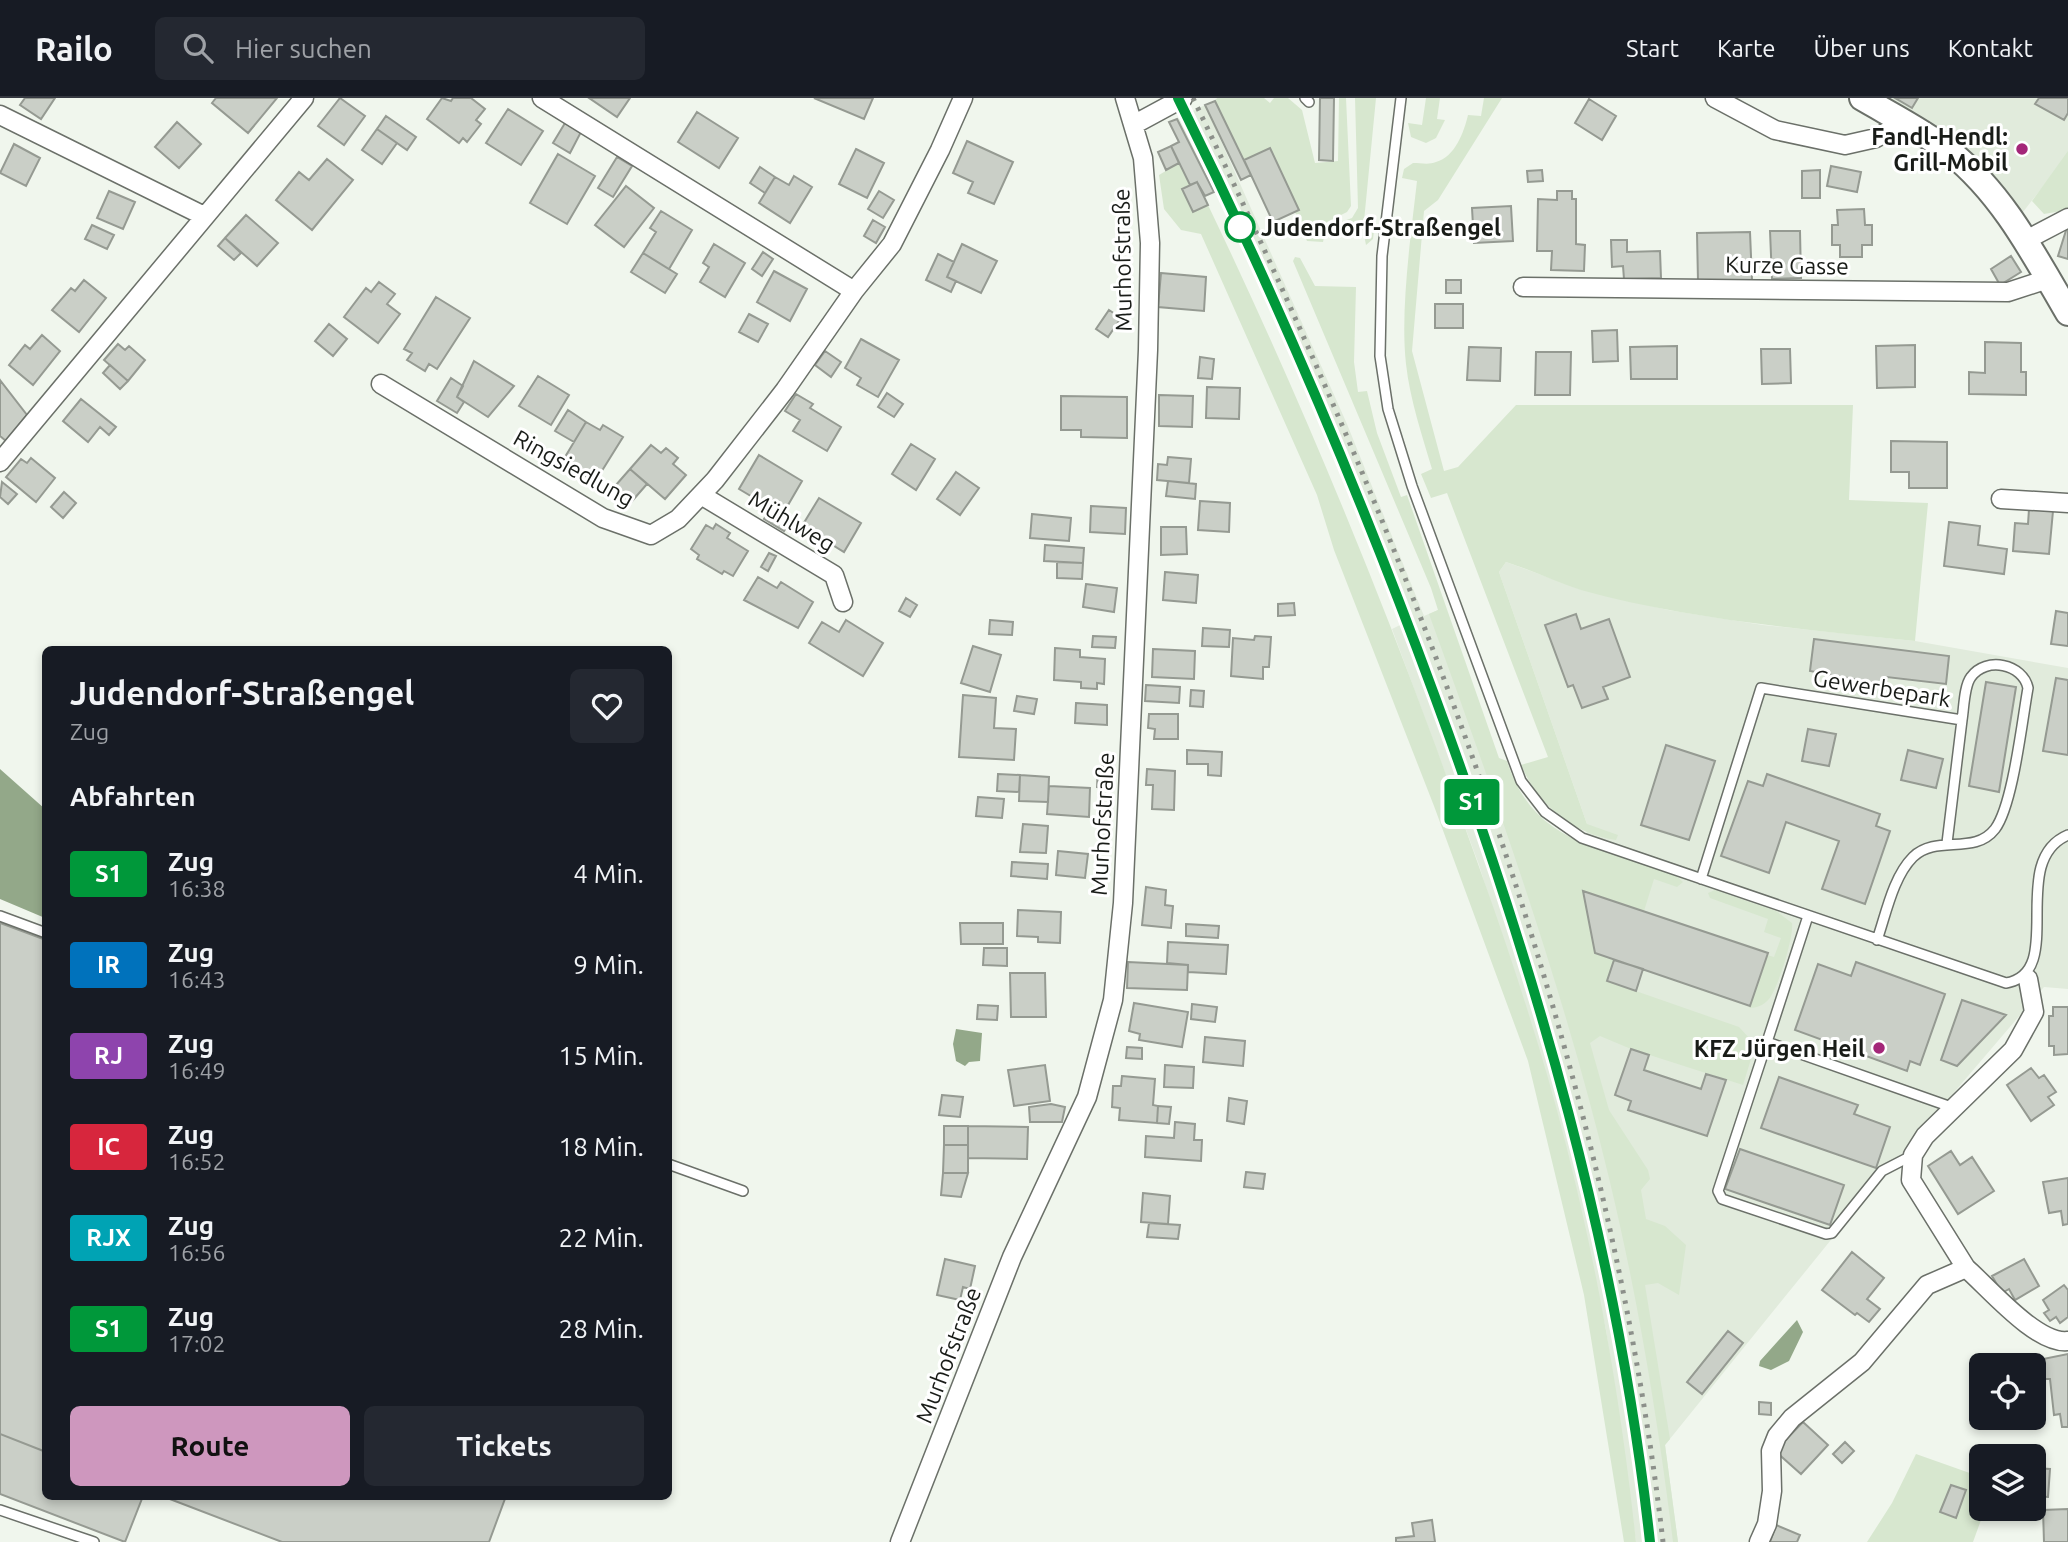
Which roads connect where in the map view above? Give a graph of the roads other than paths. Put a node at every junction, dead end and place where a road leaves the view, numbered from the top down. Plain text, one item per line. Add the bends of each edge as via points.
1 (304, 98) edge
2 (542, 98) edge
3 (963, 98) edge
4 (1125, 98) edge
5 (1184, 98) edge
6 (1401, 98) edge
7 (1715, 98) edge
8 (1861, 98) edge
9 (0, 115) edge
10 (1904, 122) junction
11 (1135, 124) junction
12 (204, 216) junction
13 (2068, 218) edge
14 (2026, 240) junction
15 (2048, 279) junction
16 (1523, 287) dead end
17 (854, 291) junction
18 (2068, 313) edge
19 (381, 384) dead end
20 (0, 462) edge
21 (701, 495) junction
22 (2001, 499) dead end
23 (2068, 503) edge
24 (843, 603) dead end
25 (1962, 720) junction
26 (2068, 835) edge
27 (1947, 844) junction
28 (1701, 879) junction
29 (2049, 912) dead end
30 (0, 916) edge
31 (1808, 916) junction
32 (42, 932) edge
33 (1877, 940) junction
34 (2033, 976) joint
35 (1767, 1042) junction
36 (1954, 1108) junction
37 (1913, 1155) junction
38 (672, 1165) edge
39 (743, 1191) dead end
40 (1966, 1268) junction
41 (2068, 1341) edge
42 (0, 1510) edge
43 (94, 1542) edge
44 (900, 1542) edge
45 (1759, 1542) edge

1 - 12 street
2 - 17 street
3 - 17 street, Ringsiedlung via 892,244
4 - 11 street
5 - 11 street
6 - 28 lane via 1382,256 1380,356 1388,409 1521,781 1556,823 1582,838
7 - 10 street via 1774,130 1845,145 1876,138
8 - 10 main road
9 - 12 street
10 - 14 main road via 1970,170
11 - 44 street, Murhofstraße via 1143,158 1150,243 1148,349 1123,903 1113,1000 1087,1097 1012,1257
12 - 20 street
13 - 14 street
14 - 15 main road
15 - 16 street, Kurze Gasse via 2008,292
15 - 18 main road
17 - 21 street, Ringsiedlung via 785,390
19 - 21 street, Ringsiedlung via 603,518 651,535 678,519
21 - 24 street, Mühlweg via 834,575
22 - 23 street
25 - 27 lane
25 - 27 lane, Gewerbepark via 1970,678 1981,668 2010,667 2026,678 2028,688 2004,813 1985,838 1969,845
25 - 28 lane, Gewerbepark via 1761,688
26 - 29 lane via 2052,848 2046,863
27 - 33 lane, Gewerbepark via 1926,847 1912,858 1899,877
28 - 31 lane
30 - 32 lane
31 - 33 lane
31 - 35 lane
33 - 34 lane via 1993,980 2006,983
34 - 36 street via 2034,1012 2013,1050
35 - 36 lane
35 - 37 lane via 1718,1191 1722,1199 1832,1233 1882,1171
36 - 37 street
37 - 40 street via 1910,1180
38 - 39 lane
40 - 41 street via 2039,1333
40 - 45 street via 1927,1285 1862,1362 1777,1436 1771,1451 1767,1524
42 - 43 lane

